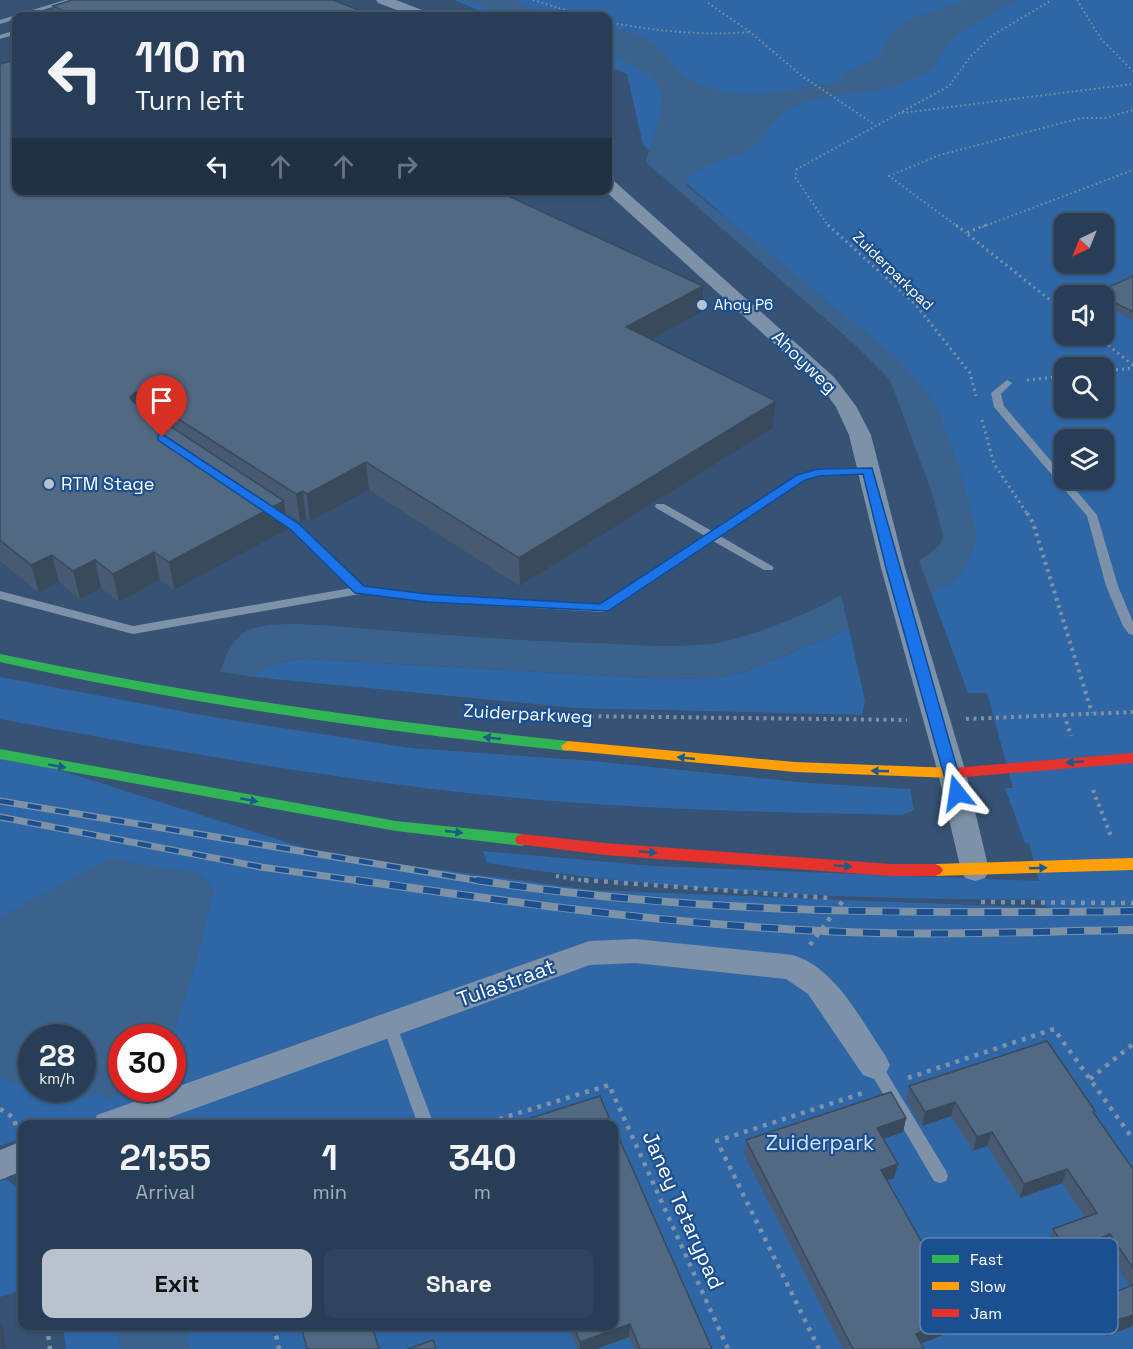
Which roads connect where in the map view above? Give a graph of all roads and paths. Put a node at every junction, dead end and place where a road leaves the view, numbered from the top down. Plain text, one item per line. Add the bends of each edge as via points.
1 (72, 0) edge
2 (383, 0) edge
3 (533, 0) edge
4 (1052, 0) edge
5 (1077, 0) edge
6 (708, 3) dead end
7 (33, 12) edge
8 (414, 12) edge
9 (572, 12) edge
10 (612, 23) edge
11 (750, 32) junction
12 (1133, 71) edge
13 (1133, 84) edge
14 (1133, 110) edge
15 (898, 113) junction
16 (875, 125) junction
17 (1133, 170) edge
18 (612, 189) edge
19 (966, 233) junction
20 (1054, 303) edge
21 (1107, 345) edge
22 (1133, 367) edge
23 (1114, 370) edge
24 (1007, 383) dead end
25 (976, 397) dead end
26 (982, 419) dead end
27 (868, 471) junction
28 (660, 506) dead end
29 (266, 507) edge
30 (713, 536) junction
31 (768, 568) dead end
32 (360, 590) junction
33 (0, 595) edge
34 (1133, 631) edge
35 (0, 658) edge
36 (1133, 712) edge
37 (1092, 713) junction
38 (1064, 714) junction
39 (575, 716) dead end
40 (936, 720) junction
41 (0, 754) edge
42 (1133, 758) edge
43 (1081, 761) junction
44 (952, 773) junction
45 (1128, 864) edge
46 (975, 870) junction
47 (844, 899) dead end
48 (794, 967) junction
49 (389, 1024) junction
50 (1133, 1044) edge
51 (874, 1065) joint
52 (124, 1120) edge
53 (424, 1120) edge
54 (496, 1120) edge
55 (1133, 1139) edge
56 (717, 1141) dead end
57 (18, 1158) edge
58 (0, 1165) edge
59 (940, 1176) dead end
60 (48, 1330) edge
61 (275, 1330) edge
62 (50, 1349) edge
63 (279, 1349) edge
64 (728, 1349) edge
65 (819, 1349) edge

1 - 7 lane
2 - 8 street
3 - 9 path
4 - 15 path, Zuiderparkpad via 993,35 970,57 949,86
5 - 12 path via 1091,27 1114,56
6 - 11 path
10 - 11 path via 692,35
11 - 16 path via 802,76
13 - 15 path
14 - 19 path via 1105,118 1081,118 940,155 889,176
15 - 16 path, Zuiderparkpad
16 - 25 path, Zuiderparkpad via 797,169 795,177 829,227 922,313 970,372
17 - 19 path
18 - 27 street, Ahoyweg via 827,381 854,420
19 - 20 path
21 - 22 path
22 - 23 path
24 - 34 lane via 996,393 999,407 1092,515 1112,586
26 - 37 path via 994,464 1033,523
27 - 30 lane via 818,472 801,478
27 - 40 street, Ahoyweg
28 - 30 lane
29 - 32 lane via 295,526
30 - 31 lane
30 - 32 lane via 603,608 427,598
32 - 33 lane via 133,630
44 -> 35 main road, Zuiderparkweg via 783,766 418,731 237,705
36 - 37 path, Zuiderparkweg
37 - 38 path, Zuiderparkweg
38 - 40 path, Zuiderparkweg
38 - 43 path
39 - 40 path, Zuiderparkweg
40 - 44 street, Ahoyweg
41 -> 46 main road via 396,826 605,849 878,869
42 - 43 main road, Zuiderparkweg
43 -> 44 main road, Zuiderparkweg
43 - 45 path
44 - 46 street
46 -> 45 main road
47 - 48 path
48 - 49 street, Tulastraat via 635,951 589,953
48 - 51 street via 819,985
49 - 52 street, Tulastraat
49 - 53 lane
50 - 55 path via 1090,1079
51 - 59 lane
54 - 64 path, Janey Tetarypad via 609,1085
56 - 65 path
57 - 58 street
60 - 62 path
61 - 63 path

